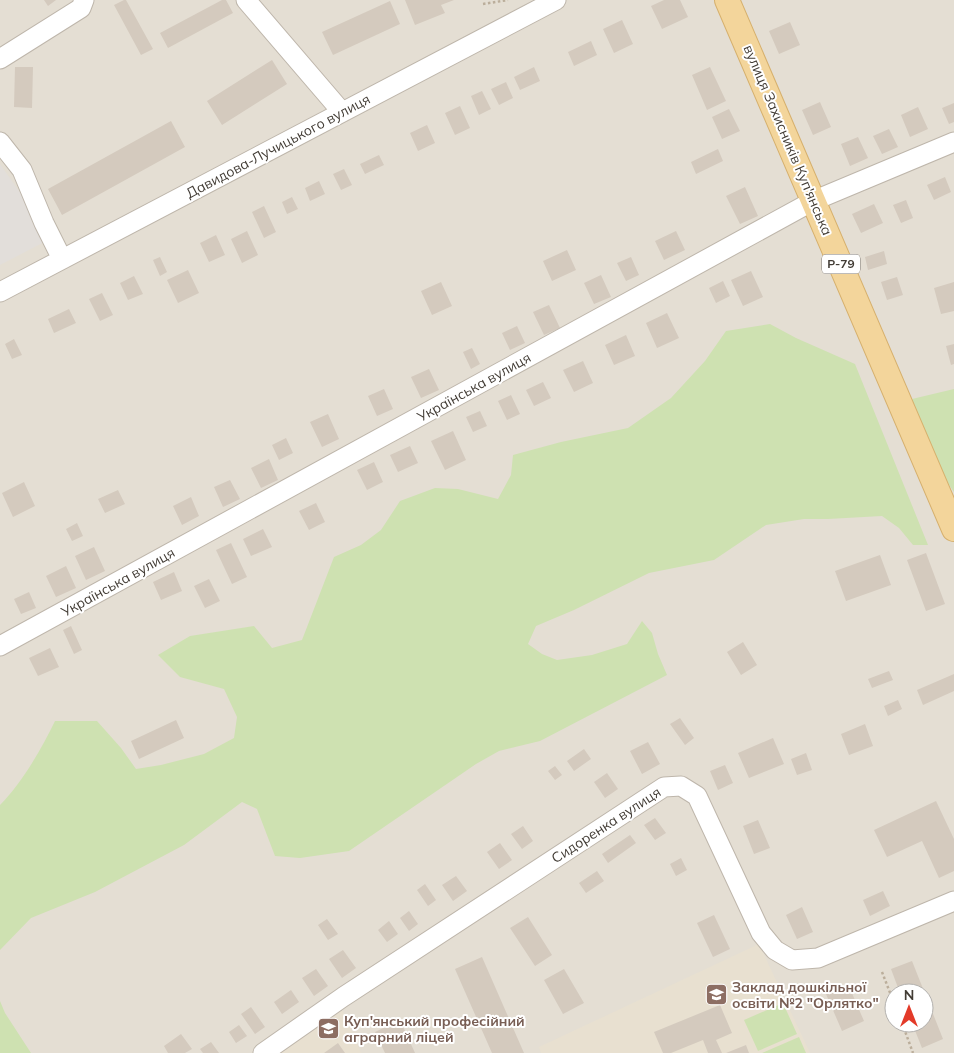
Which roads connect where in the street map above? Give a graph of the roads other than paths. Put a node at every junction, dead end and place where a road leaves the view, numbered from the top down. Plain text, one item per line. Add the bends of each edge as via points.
1 (84, 0) edge
2 (246, 0) edge
3 (556, 0) edge
4 (727, 0) edge
5 (0, 59) edge
6 (342, 112) junction
7 (0, 142) edge
8 (954, 142) edge
9 (813, 200) junction
10 (62, 259) junction
11 (0, 292) edge
12 (954, 528) edge
13 (0, 646) edge
14 (954, 901) edge
15 (262, 1053) edge

1 - 5 street via 81,8
2 - 6 street
3 - 6 street, Давидова-Лучицького вулиця
4 - 9 main road, вулиця Захисників Куп'янська / Р-79
6 - 10 street, Давидова-Лучицького вулиця
7 - 10 street via 22,170
8 - 9 street, Українська вулиця
9 - 12 main road, вулиця Захисників Куп'янська / Р-79
9 - 13 street, Українська вулиця
10 - 11 street, Давидова-Лучицького вулиця
14 - 15 street, Сидоренка вулиця via 818,958 792,960 775,950 761,933 697,796 681,786 664,787

